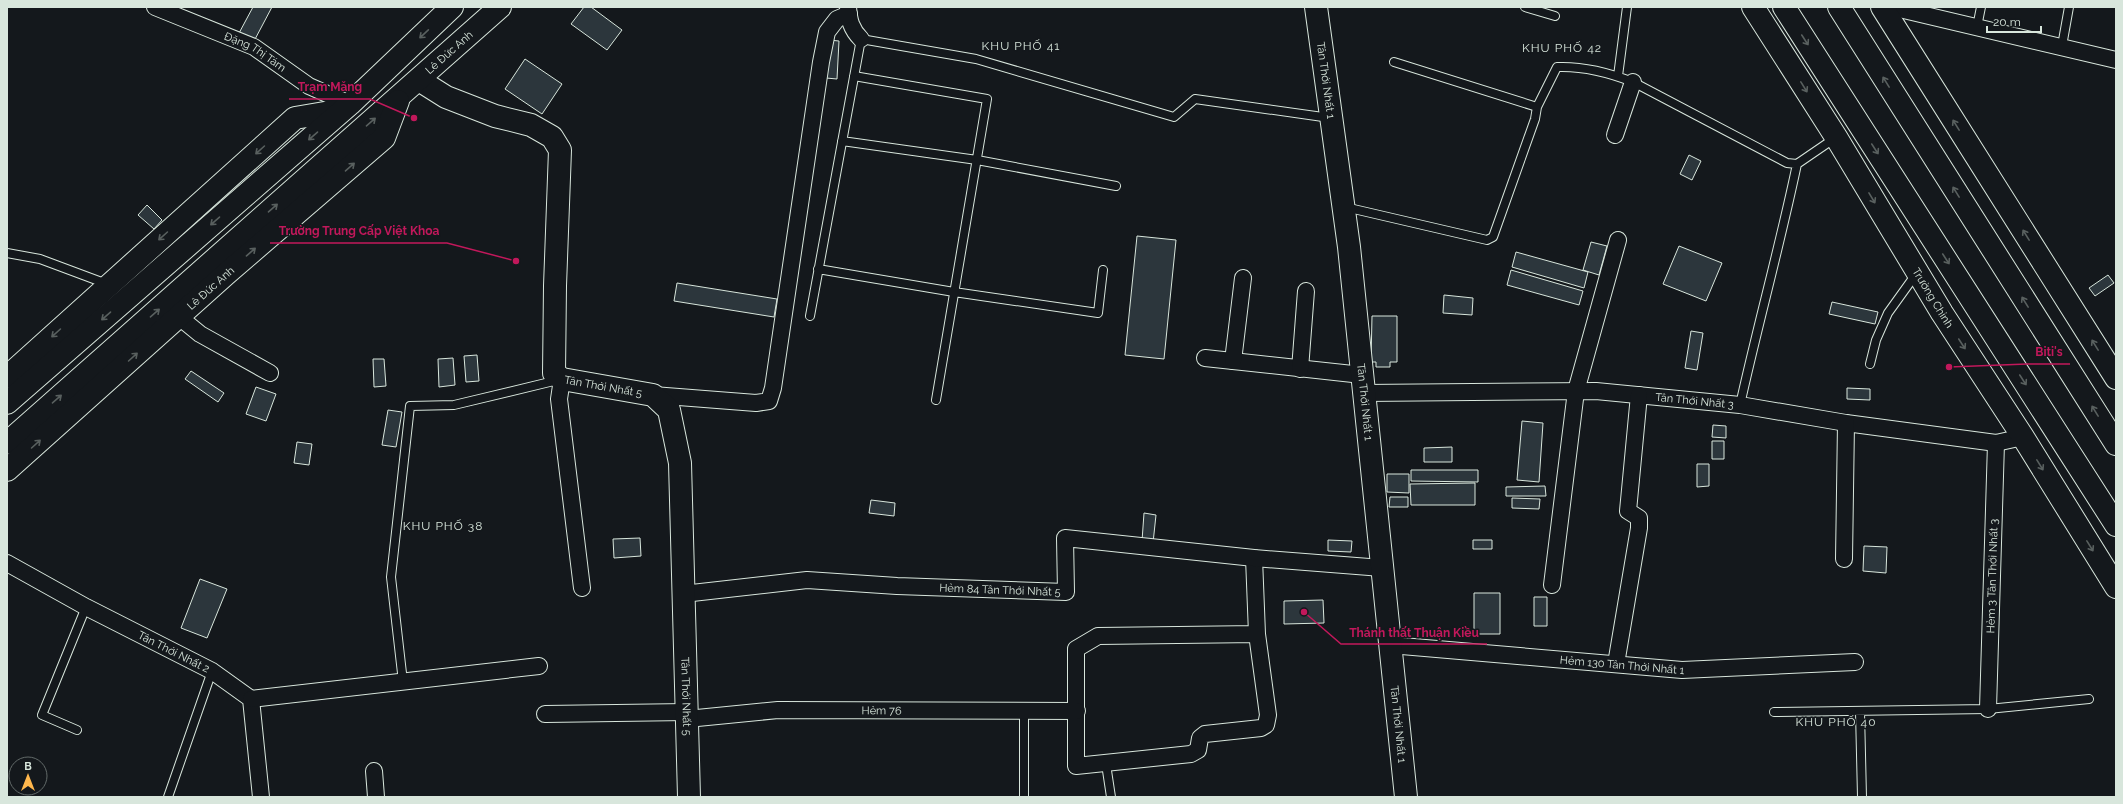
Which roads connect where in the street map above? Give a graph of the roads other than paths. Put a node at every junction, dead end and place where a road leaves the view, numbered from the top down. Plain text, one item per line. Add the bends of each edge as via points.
1 (156, 7) edge
2 (452, 7) edge
3 (500, 7) edge
4 (1316, 7) edge
5 (1524, 7) edge
6 (1627, 7) edge
7 (1753, 7) edge
8 (1784, 7) edge
9 (1839, 7) edge
10 (1882, 7) edge
11 (1891, 7) edge
12 (1981, 7) edge
13 (2069, 7) edge
14 (848, 11) edge
15 (1555, 16) dead end
16 (1977, 27) junction
17 (861, 39) junction
18 (2062, 46) junction
19 (2116, 60) edge
20 (1394, 62) dead end
21 (854, 76) junction
22 (1618, 76) junction
23 (419, 80) junction
24 (1633, 82) junction
25 (399, 98) junction
26 (1537, 106) junction
27 (346, 107) junction
28 (1330, 118) junction
29 (1615, 135) dead end
30 (1836, 137) junction
31 (842, 141) junction
32 (977, 160) junction
33 (1797, 164) junction
34 (1116, 186) dead end
35 (1343, 206) junction
36 (1618, 240) dead end
37 (7, 253) edge
38 (818, 269) junction
39 (1103, 270) dead end
40 (1917, 272) junction
41 (1243, 278) dead end
42 (109, 285) junction
43 (1306, 291) dead end
44 (954, 292) junction
45 (178, 316) junction
46 (810, 316) dead end
47 (1205, 358) dead end
48 (1232, 361) junction
49 (1870, 364) dead end
50 (1300, 369) junction
51 (270, 373) dead end
52 (2115, 374) edge
53 (7, 376) edge
54 (562, 379) junction
55 (1363, 384) junction
56 (1576, 391) junction
57 (653, 395) junction
58 (1640, 395) junction
59 (936, 400) dead end
60 (7, 403) edge
61 (1740, 405) junction
62 (1846, 423) junction
63 (2023, 437) junction
64 (7, 443) edge
65 (1996, 443) junction
66 (2116, 444) edge
67 (7, 470) edge
68 (2116, 525) edge
69 (1254, 558) junction
70 (1844, 559) dead end
71 (7, 563) edge
72 (1382, 568) junction
73 (1552, 585) dead end
74 (2116, 587) edge
75 (582, 588) dead end
76 (683, 594) junction
77 (86, 607) junction
78 (1257, 634) junction
79 (1390, 645) junction
80 (1855, 662) dead end
81 (1616, 664) junction
82 (539, 666) dead end
83 (212, 671) junction
84 (404, 682) junction
85 (251, 699) junction
86 (2089, 699) dead end
87 (1988, 709) junction
88 (1024, 711) junction
89 (1077, 711) junction
90 (1774, 712) dead end
91 (1860, 712) junction
92 (545, 714) dead end
93 (687, 715) junction
94 (77, 730) dead end
95 (1106, 764) junction
96 (374, 771) dead end
97 (168, 797) edge
98 (261, 797) edge
99 (376, 797) edge
100 (689, 797) edge
101 (1024, 797) edge
102 (1111, 797) edge
103 (1406, 797) edge
104 (1862, 797) edge

1 - 27 street, Đặng Thị Tám via 254,47 309,86
2 -> 27 main road
3 - 23 main road, Lê Đức Anh
4 - 28 main road, Tân Thới Nhất 1
5 - 15 lane
6 - 22 lane
7 -> 30 main road, Trường Chinh
8 -> 68 main road
66 -> 9 main road
52 -> 10 main road
11 - 16 street
12 - 16 lane
13 - 18 lane
14 - 17 street via 854,32
14 - 57 street via 836,19 827,32 787,301 769,401 756,403
16 - 18 street
17 - 21 lane
17 - 28 lane via 976,59 1174,117 1195,99
18 - 19 street
20 - 26 lane
21 - 31 lane
21 - 32 lane via 987,99
22 - 24 lane
22 - 26 lane via 1557,67
23 - 25 main road, Lê Đức Anh
23 - 54 main road, Tân Thới Nhất 5 via 446,97 495,116 531,125 552,137 560,150 554,373
24 - 29 street
24 - 33 lane via 1787,163
45 -> 25 main road, Lê Đức Anh via 384,138
64 -> 25 main road, Lê Đức Anh
26 - 35 lane via 1535,119 1493,237 1488,240
27 -> 42 main road via 295,118
27 -> 60 main road
28 - 35 main road, Tân Thới Nhất 1
30 - 33 lane
30 -> 40 main road, Trường Chinh
31 - 32 lane
31 - 38 lane
32 - 34 lane
32 - 44 lane
33 - 61 lane via 1785,224 1754,339
35 - 55 main road, Tân Thới Nhất 1
36 - 56 street
37 - 42 lane via 40,259
38 - 44 lane
38 - 46 lane
39 - 44 lane via 1098,312
40 - 49 lane via 1888,313 1876,340
40 -> 63 main road, Trường Chinh
41 - 48 street
42 -> 53 main road
43 - 50 street
44 - 59 lane
45 - 51 street via 200,334
67 -> 45 main road, Lê Đức Anh
47 - 48 street, Tân Thới Nhất 3
48 - 50 street, Tân Thới Nhất 3
50 - 55 street, Tân Thới Nhất 3
54 - 57 main road, Tân Thới Nhất 5
54 - 75 street via 559,399
54 - 84 lane via 454,405 410,406 391,577
55 - 56 street, Tân Thới Nhất 3
55 - 72 main road, Tân Thới Nhất 1
56 - 58 street, Tân Thới Nhất 3
56 - 73 street
57 - 76 main road, Tân Thới Nhất 5 via 668,410 680,463
58 - 61 street, Tân Thới Nhất 3
58 - 81 street via 1628,511 1640,518
61 - 62 street, Tân Thới Nhất 3
62 - 65 street, Tân Thới Nhất 3
62 - 70 street
63 - 65 street, Tân Thới Nhất 3
63 -> 74 main road, Trường Chinh
65 - 87 street, Hẻm 3 Tân Thới Nhất 3
69 - 72 street, Hẻm 84 Tân Thới Nhất 5
69 - 76 street, Hẻm 84 Tân Thới Nhất 5 via 1065,538 1066,592 807,580
69 - 78 street
71 - 77 street, Tân Thới Nhất 2
72 - 79 main road, Tân Thới Nhất 1
76 - 93 main road, Tân Thới Nhất 5
77 - 83 street, Tân Thới Nhất 2
77 - 94 lane via 42,715
78 - 89 street via 1098,636 1076,648
78 - 95 street via 1268,716 1266,724 1261,728 1205,734 1200,738 1198,750 1191,754
79 - 81 street, Hẻm 130 Tân Thới Nhất 1
79 - 103 main road, Tân Thới Nhất 1
80 - 81 street, Hẻm 130 Tân Thới Nhất 1 via 1682,670
82 - 84 street
83 - 85 street, Tân Thới Nhất 2
83 - 97 lane
84 - 85 street
85 - 98 street
86 - 87 lane
87 - 91 lane
88 - 89 street, Hẻm 76
88 - 93 street, Hẻm 76 via 778,710
88 - 101 lane
89 - 95 street via 1076,766
90 - 91 lane
91 - 104 lane
92 - 93 street, Hẻm 76
93 - 100 main road, Tân Thới Nhất 5
95 - 102 lane
96 - 99 street

